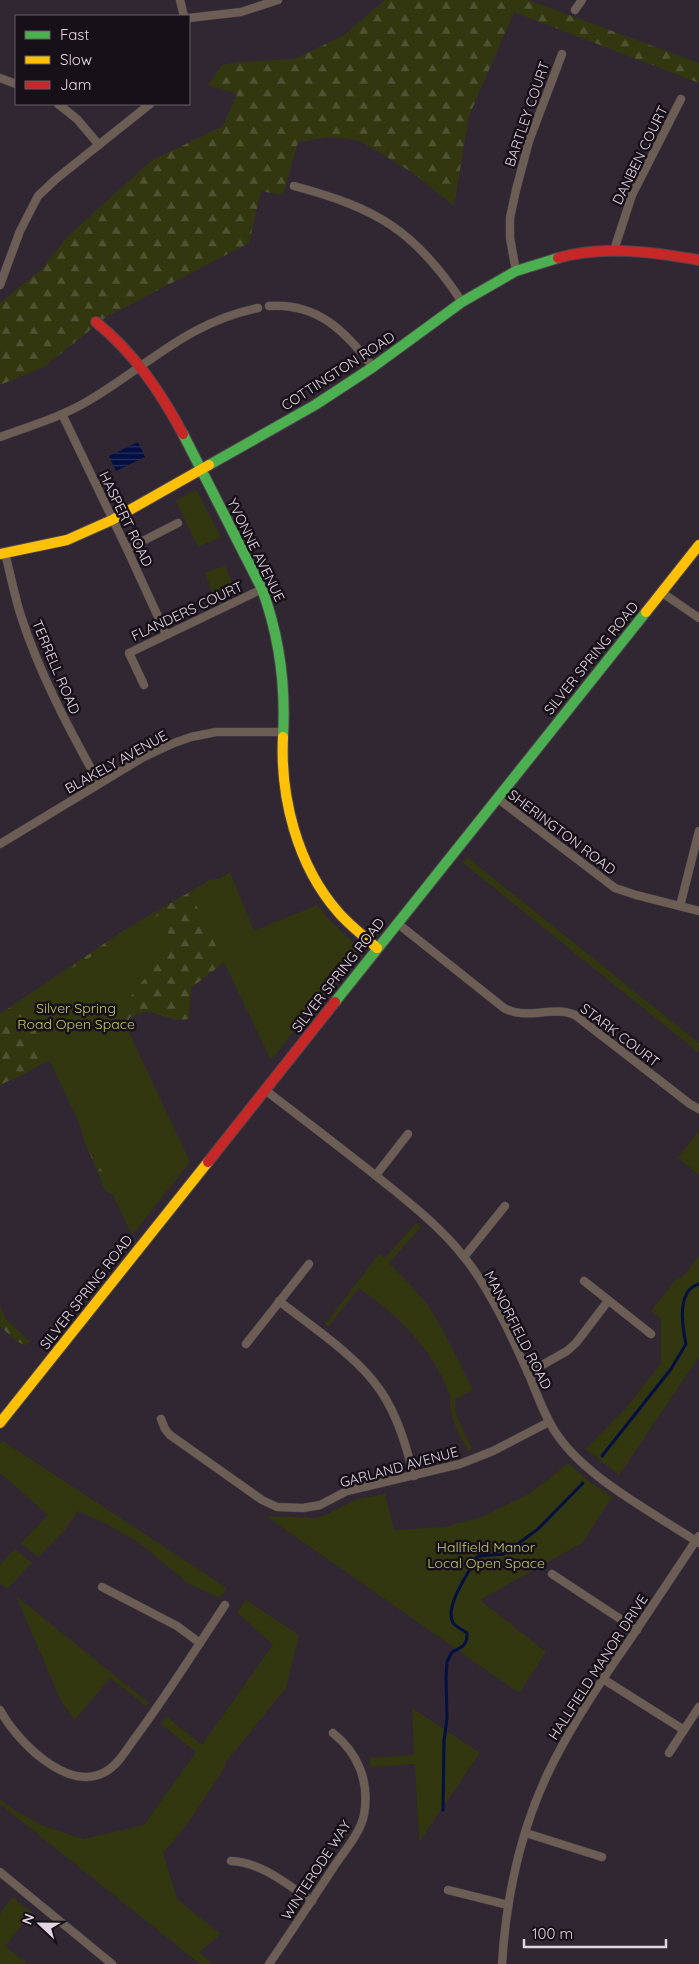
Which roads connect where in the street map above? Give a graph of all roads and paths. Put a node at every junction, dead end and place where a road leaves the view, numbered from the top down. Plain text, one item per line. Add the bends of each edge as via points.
1 (180, 0) edge
2 (278, 0) edge
3 (582, 0) edge
4 (575, 10) dead end
5 (184, 15) edge
6 (190, 18) edge
7 (562, 54) dead end
8 (0, 78) edge
9 (15, 84) edge
10 (681, 100) dead end
11 (59, 105) edge
12 (149, 105) edge
13 (99, 145) junction
14 (294, 186) dead end
15 (614, 250) junction
16 (699, 260) edge
17 (3, 270) edge
18 (516, 271) junction
19 (0, 285) edge
20 (462, 302) junction
21 (269, 306) dead end
22 (258, 308) dead end
23 (96, 322) dead end
24 (141, 365) junction
25 (373, 367) junction
26 (62, 414) junction
27 (0, 437) edge
28 (201, 470) junction
29 (112, 520) junction
30 (178, 523) dead end
31 (699, 545) edge
32 (127, 549) junction
33 (2, 554) edge
34 (262, 589) junction
35 (661, 592) junction
36 (699, 618) edge
37 (166, 634) junction
38 (144, 686) dead end
39 (284, 732) junction
40 (99, 784) junction
41 (497, 798) junction
42 (699, 831) edge
43 (0, 844) edge
44 (680, 906) junction
45 (699, 911) edge
46 (397, 923) junction
47 (377, 948) junction
48 (265, 1090) junction
49 (699, 1109) edge
50 (408, 1134) dead end
51 (376, 1175) junction
52 (505, 1206) dead end
53 (464, 1257) junction
54 (309, 1264) dead end
55 (584, 1281) dead end
56 (608, 1300) junction
57 (279, 1301) junction
58 (651, 1334) dead end
59 (246, 1344) dead end
60 (528, 1373) junction
61 (161, 1419) dead end
62 (549, 1422) junction
63 (0, 1423) edge
64 (414, 1476) junction
65 (698, 1540) edge
66 (552, 1574) dead end
67 (102, 1587) dead end
68 (225, 1605) dead end
69 (636, 1630) junction
70 (200, 1643) junction
71 (603, 1679) junction
72 (699, 1707) edge
73 (0, 1710) edge
74 (684, 1730) junction
75 (333, 1733) dead end
76 (670, 1753) dead end
77 (526, 1833) junction
78 (602, 1857) dead end
79 (231, 1861) dead end
80 (0, 1872) edge
81 (448, 1890) dead end
82 (312, 1901) junction
83 (508, 1905) junction
84 (112, 1964) edge
85 (269, 1964) edge
86 (502, 1964) edge

1 - 5 street
2 - 6 street via 241,12
3 - 4 street
7 - 18 street, BARTLEY COURT via 528,141 510,218
8 - 9 street
10 - 15 street, DANBEN COURT via 632,195
11 - 13 street via 77,119
12 - 13 street
13 - 17 street via 38,196
14 - 20 street via 354,205 405,234 431,259
15 - 16 street, COTTINGTON ROAD
15 - 18 street, COTTINGTON ROAD via 563,257
17 - 19 street
18 - 20 street, COTTINGTON ROAD
20 - 25 street, COTTINGTON ROAD
21 - 25 street via 294,307 325,319 344,332
22 - 24 street via 212,321
23 - 24 street, YVONNE AVENUE
24 - 26 street via 88,401
24 - 28 street, YVONNE AVENUE via 171,411
25 - 28 street, COTTINGTON ROAD via 315,405
26 - 27 street
26 - 29 street, HASPERT ROAD
28 - 29 street, COTTINGTON ROAD
28 - 34 street, YVONNE AVENUE
29 - 32 street, HASPERT ROAD
29 - 33 street, COTTINGTON ROAD via 67,540
30 - 32 street
31 - 35 street, SILVER SPRING ROAD
32 - 37 street, HASPERT ROAD
33 - 40 street, TERRELL ROAD via 47,684
34 - 37 street, FLANDERS COURT
34 - 39 street, YVONNE AVENUE via 279,643 285,700
35 - 36 street
35 - 41 street, SILVER SPRING ROAD
37 - 38 street, FLANDERS COURT via 129,652
39 - 40 street, BLAKELY AVENUE via 216,732 191,737 150,754
39 - 47 street, YVONNE AVENUE via 283,768 288,804 311,868 334,907
40 - 43 street, BLAKELY AVENUE
41 - 44 street, SHERINGTON ROAD via 615,888
41 - 46 street, SILVER SPRING ROAD
42 - 44 street
44 - 45 street, SHERINGTON ROAD
46 - 47 street, SILVER SPRING ROAD
46 - 49 street, STARK COURT via 504,1008 518,1013 554,1010 576,1015
47 - 48 street, SILVER SPRING ROAD
48 - 51 street, MANORFIELD ROAD
48 - 63 street, SILVER SPRING ROAD
50 - 51 street
51 - 53 street, MANORFIELD ROAD
52 - 53 street
53 - 60 street, MANORFIELD ROAD via 488,1294
54 - 57 street
55 - 56 street
56 - 58 street
56 - 60 street via 576,1343
57 - 59 street
57 - 64 street via 352,1360 380,1389 402,1434
60 - 62 street, MANORFIELD ROAD
61 - 64 street, GARLAND AVENUE via 170,1435 262,1500 277,1506 303,1508 320,1505 347,1491
62 - 64 street, GARLAND AVENUE via 476,1459
62 - 65 street, MANORFIELD ROAD via 569,1450 596,1474
65 - 69 street, HALLFIELD MANOR DRIVE
66 - 69 street
67 - 70 street via 177,1626
68 - 70 street
69 - 71 street, HALLFIELD MANOR DRIVE
70 - 73 street via 124,1753 112,1767 100,1774 91,1777 72,1775 50,1764 19,1738
71 - 74 street
71 - 77 street, HALLFIELD MANOR DRIVE via 558,1752 536,1800
72 - 74 street
74 - 76 street
75 - 82 street, WINTERODE WAY via 352,1750 360,1767 364,1814 357,1831
77 - 78 street
77 - 83 street, HALLFIELD MANOR DRIVE
79 - 82 street via 260,1869
80 - 84 street
81 - 83 street
82 - 85 street, WINTERODE WAY
83 - 86 street, HALLFIELD MANOR DRIVE

